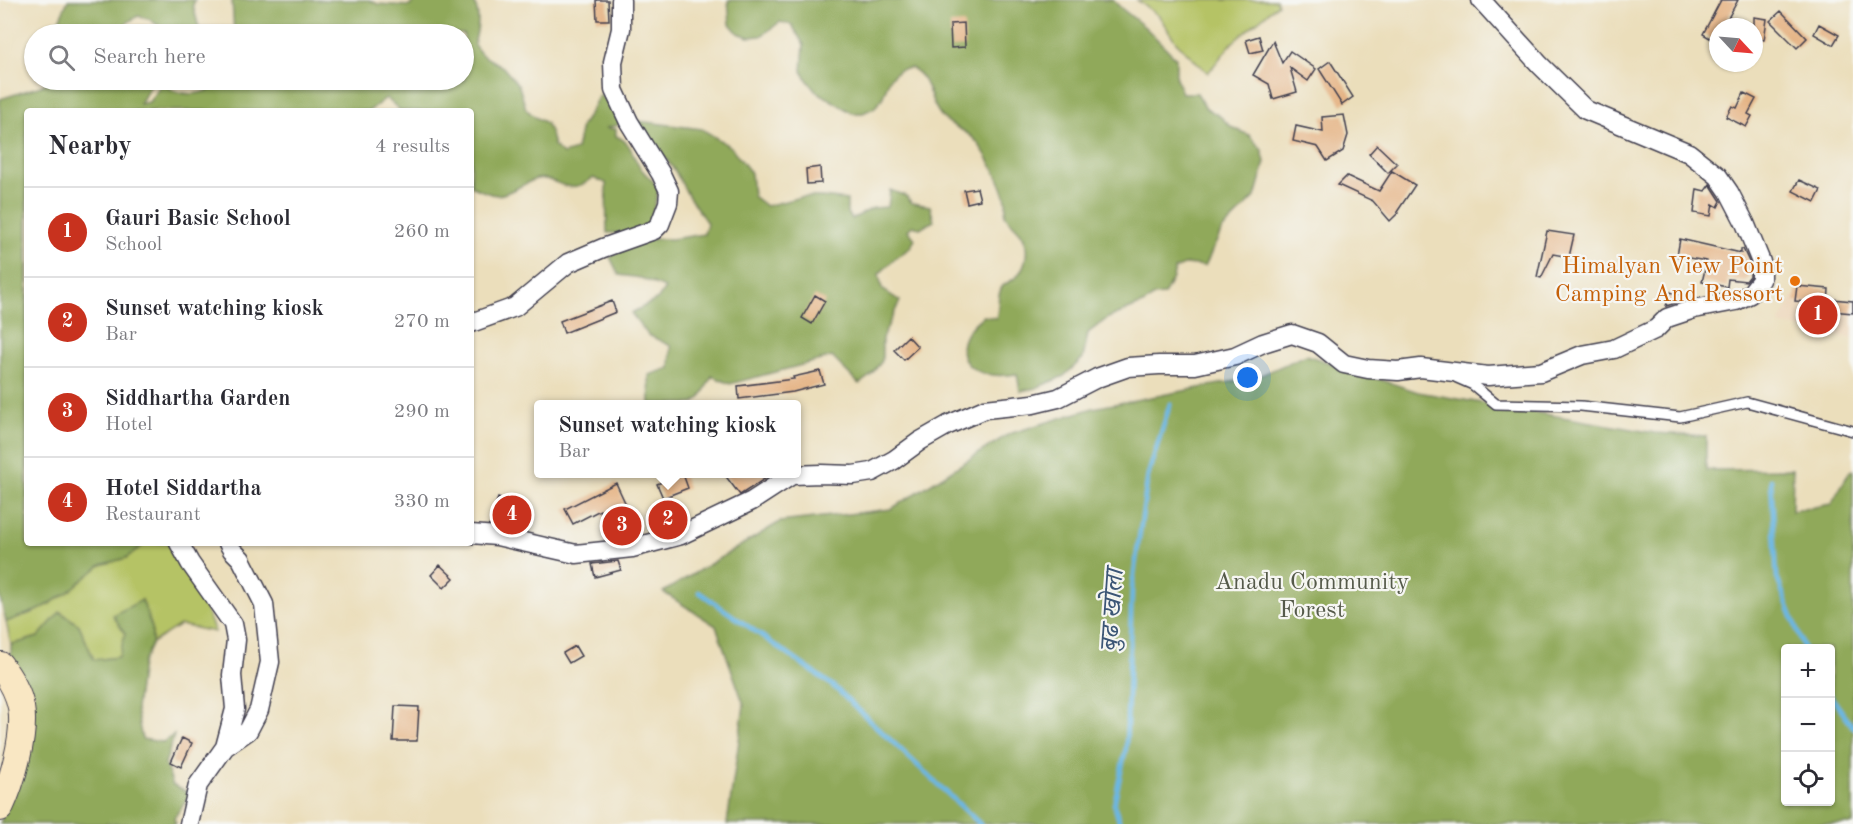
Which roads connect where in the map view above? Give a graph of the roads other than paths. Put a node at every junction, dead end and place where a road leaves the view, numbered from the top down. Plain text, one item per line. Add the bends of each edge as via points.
1 (621, 0) edge
2 (1481, 0) edge
3 (474, 322) edge
4 (1438, 369) junction
5 (1853, 431) edge
6 (801, 475) edge
7 (787, 478) edge
8 (474, 534) edge
9 (181, 546) edge
10 (230, 546) edge
11 (0, 665) edge
12 (225, 747) junction
13 (0, 808) edge
14 (189, 824) edge

1 - 3 street via 621,29 613,62 614,90 669,191 660,224 654,230 568,262 515,307
2 - 4 street via 1586,110 1689,153 1718,176 1745,223 1761,262 1761,280 1750,294 1736,301 1667,318 1656,329 1614,349 1582,355 1541,372 1488,376
4 - 5 lane via 1473,385 1496,404 1581,406 1680,417 1748,402
4 - 6 street via 1398,371 1344,364 1318,343 1292,334 1235,356 1195,365 1128,367 1058,398 985,409 948,425 873,472
7 - 8 street via 752,501 681,535 632,548 576,554
9 - 12 street via 233,624 235,709
10 - 12 street via 241,559 264,604 270,662 259,710 248,731
11 - 13 main road via 14,686 22,719 17,760
12 - 14 street via 198,785

